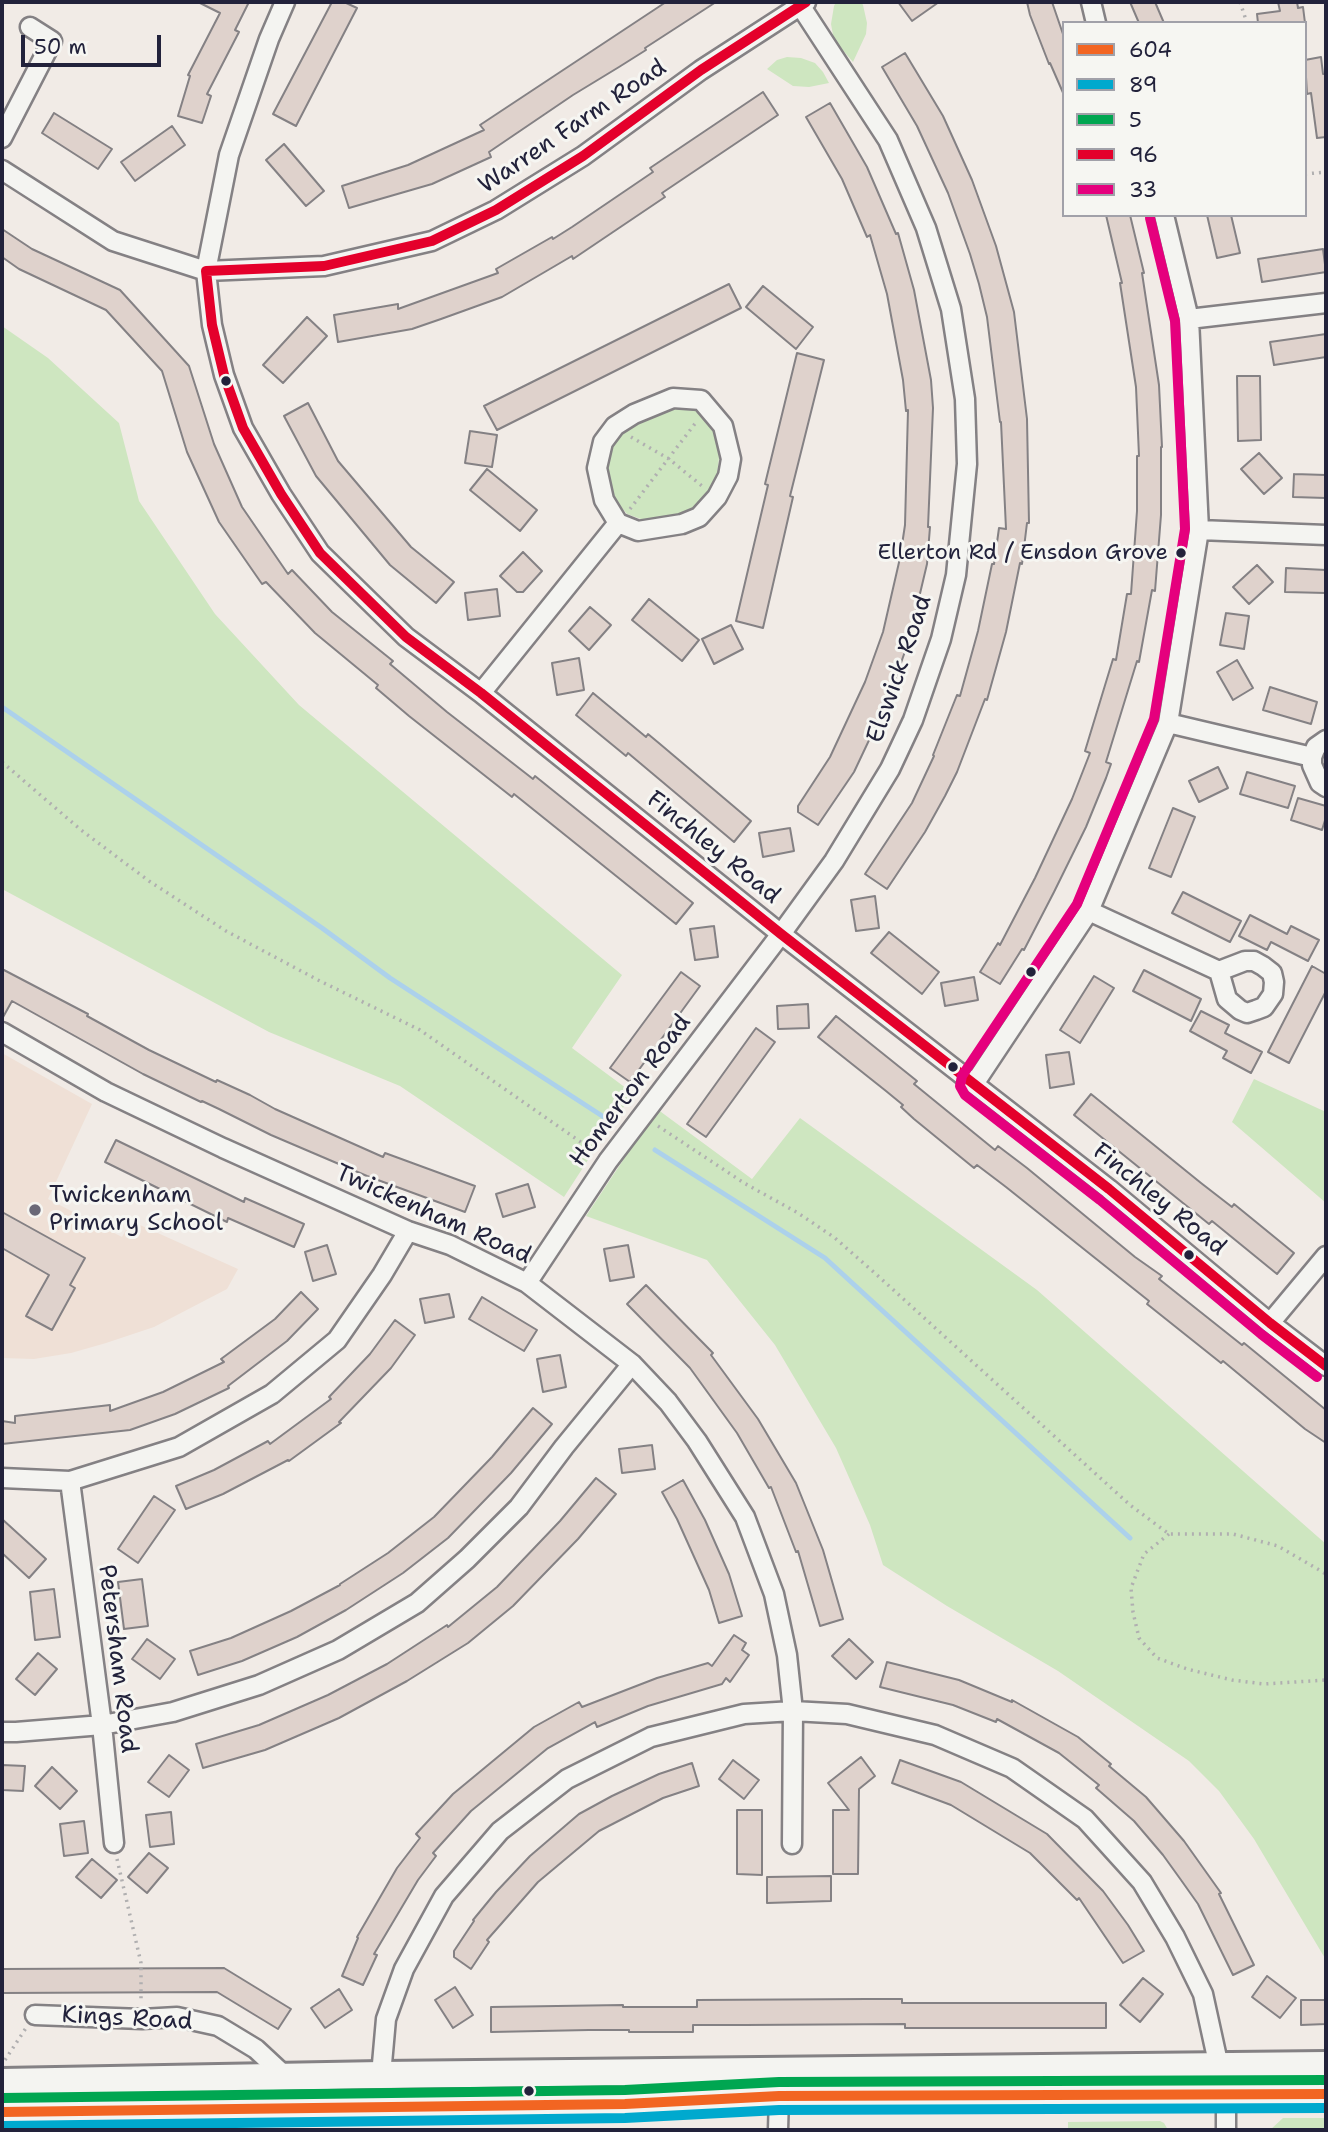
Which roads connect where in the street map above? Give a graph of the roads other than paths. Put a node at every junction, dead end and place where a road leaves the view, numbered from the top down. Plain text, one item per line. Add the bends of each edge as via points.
1 (285, 2) edge
2 (1091, 2) edge
3 (801, 3) edge
4 (1096, 21) edge
5 (30, 27) dead end
6 (2, 138) edge
7 (2, 170) edge
8 (1164, 217) edge
9 (206, 271) junction
10 (1326, 303) edge
11 (1189, 319) junction
12 (622, 518) junction
13 (1199, 530) junction
14 (1326, 535) edge
15 (481, 693) junction
16 (1168, 723) junction
17 (1326, 740) edge
18 (1312, 757) junction
19 (1326, 787) edge
20 (1090, 911) junction
21 (781, 934) junction
22 (1219, 971) dead end
23 (2, 1032) edge
24 (974, 1084) junction
25 (408, 1231) junction
26 (1326, 1256) edge
27 (527, 1283) junction
28 (1270, 1324) junction
29 (632, 1364) junction
30 (1326, 1366) edge
31 (2, 1478) edge
32 (70, 1481) junction
33 (793, 1711) junction
34 (102, 1725) junction
35 (2, 1732) edge
36 (114, 1843) road end
37 (792, 1844) dead end
38 (35, 2015) road end
39 (1326, 2065) edge
40 (1219, 2067) junction
41 (381, 2075) junction
42 (285, 2076) junction
43 (130, 2080) junction
44 (2, 2082) edge
45 (1326, 2094) edge
46 (779, 2096) junction
47 (1226, 2096) junction
48 (2, 2112) edge
49 (86, 2121) edge
50 (130, 2121) edge
51 (778, 2130) edge
52 (1226, 2130) edge

1 - 9 street, Finchley Road via 229,155
2 - 4 street
3 - 9 street, Warren Farm Road via 583,156 496,210 432,241 324,266
3 - 21 street, Elswick Road via 888,140 926,228 951,309 965,400 967,464 956,575 941,639 913,720 890,769 841,849
5 - 6 street via 52,41
7 - 9 street, Warren Farm Road via 113,241
8 - 11 street
9 - 15 street, Finchley Road via 224,375 243,428 281,495 320,553 406,637
10 - 11 street
11 - 13 street
12 - 12 street via 604,500 597,468 603,442 615,426 634,414 673,398 701,400 723,426 731,459 717,497 699,517 682,524 638,531
12 - 15 street
13 - 14 street
13 - 16 street
15 - 21 street, Finchley Road
16 - 18 street
16 - 20 street
17 - 18 street
18 - 19 street via 1317,777
20 - 22 street
20 - 24 street
21 - 24 street, Finchley Road
21 - 27 street, Homerton Road via 608,1161
23 - 25 street, Twickenham Road via 106,1092
24 - 28 street, Finchley Road
25 - 27 street, Twickenham Road via 450,1245
25 - 32 street via 337,1340 272,1394 179,1447
26 - 28 street
27 - 29 street, Twickenham Road
28 - 30 street, Finchley Road
29 - 33 street, Twickenham Road via 676,1412 746,1517 774,1594
29 - 34 street via 519,1507 417,1603 338,1650 259,1685 173,1712
31 - 32 street
32 - 34 street, Petersham Road
33 - 37 street, Twickenham Road
33 - 40 street via 847,1714 935,1735 1012,1768 1085,1819 1142,1882 1175,1937 1203,1994
33 - 41 street via 744,1714 651,1737 567,1779 500,1831 444,1896 404,1969 386,2019
34 - 35 street
34 - 36 street, Petersham Road
38 - 42 street, Kings Road via 177,2017 218,2026 256,2049
39 - 40 main road
40 - 41 main road
41 - 42 main road
42 - 43 main road
43 - 44 main road
43 - 50 street
45 - 47 main road
46 - 47 main road
46 - 50 main road
46 - 51 street
47 - 52 street
48 - 49 main road
49 - 50 main road

